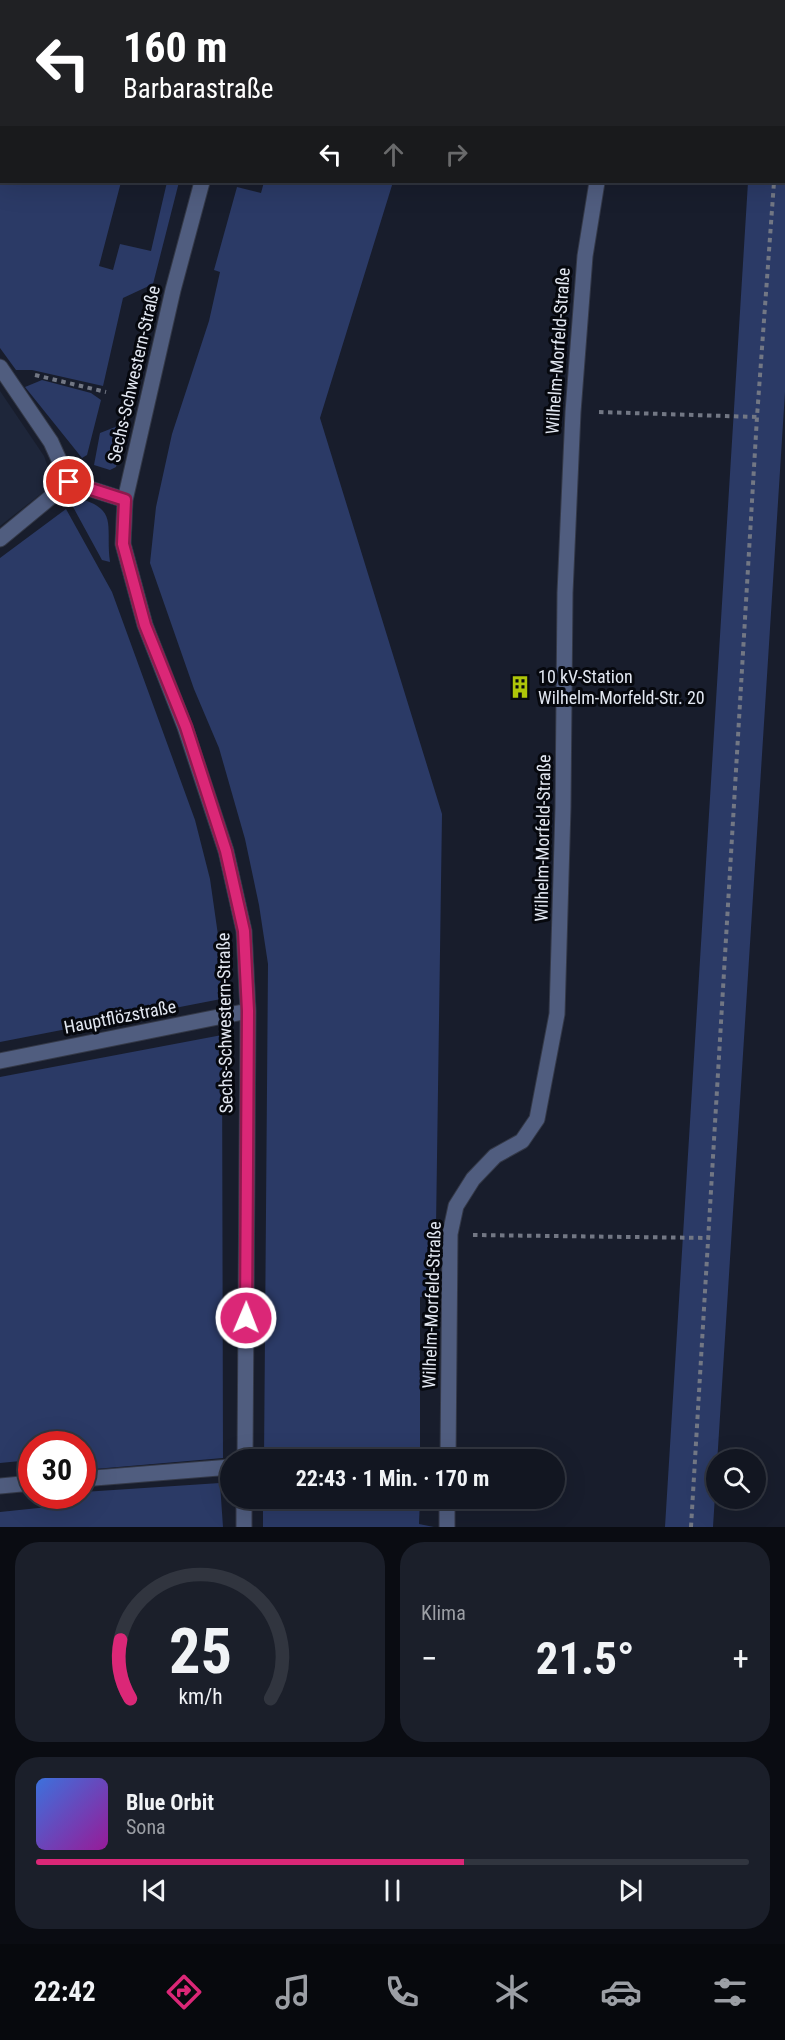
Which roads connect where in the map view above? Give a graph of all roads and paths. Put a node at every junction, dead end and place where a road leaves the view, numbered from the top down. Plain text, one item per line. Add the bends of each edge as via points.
1 (202, 183) edge
2 (597, 183) edge
3 (774, 183) edge
4 (3, 371) edge
5 (106, 392) dead end
6 (573, 412) junction
7 (757, 417) junction
8 (69, 482) junction
9 (125, 500) junction
10 (0, 539) edge
11 (248, 1011) junction
12 (0, 1061) edge
13 (450, 1234) junction
14 (710, 1238) junction
15 (244, 1449) edge
16 (448, 1449) edge
17 (220, 1468) edge
18 (96, 1478) edge
19 (18, 1484) edge
20 (0, 1486) edge
21 (244, 1509) edge
22 (447, 1509) edge
23 (244, 1527) edge
24 (447, 1527) edge
25 (691, 1527) edge

1 - 9 street, Sechs-Schwestern-Straße
2 - 6 street, Wilhelm-Morfeld-Straße via 585,256
3 - 7 path
4 - 5 path
4 - 8 street via 51,442
6 - 7 path
6 - 13 street, Wilhelm-Morfeld-Straße via 565,594 557,1014 537,1119 522,1141 495,1156 473,1179 456,1206
7 - 14 path
8 - 9 street
8 - 10 street
9 - 11 street, Sechs-Schwestern-Straße via 123,544 145,625 186,727 226,851 244,931
11 - 12 street, Hauptflözstraße
11 - 15 street, Sechs-Schwestern-Straße
13 - 14 path
13 - 16 street, Wilhelm-Morfeld-Straße
14 - 25 path
17 - 18 street
19 - 20 street
21 - 23 street
22 - 24 street

